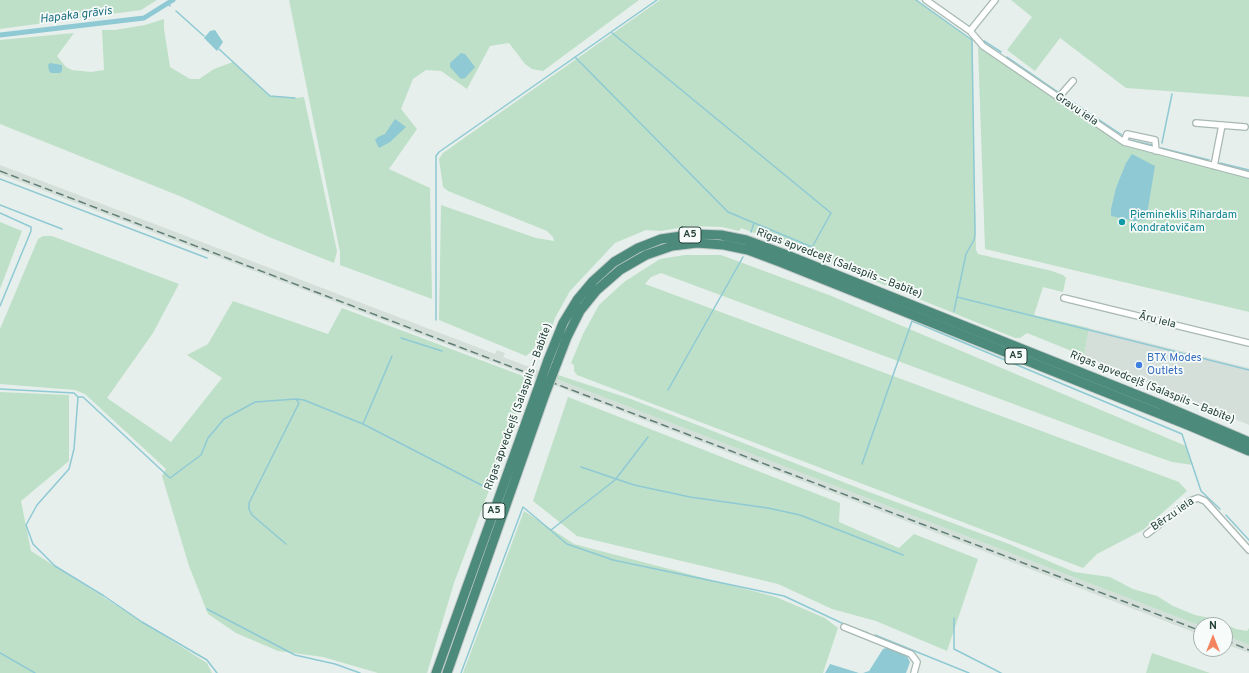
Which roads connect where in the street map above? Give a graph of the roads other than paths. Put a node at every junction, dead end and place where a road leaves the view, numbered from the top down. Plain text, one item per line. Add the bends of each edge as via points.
1 (926, 0) edge
2 (995, 0) edge
3 (970, 31) junction
4 (1073, 81) dead end
5 (1058, 98) junction
6 (1196, 123) dead end
7 (1222, 125) junction
8 (1245, 127) dead end
9 (1124, 142) junction
10 (1156, 151) junction
11 (1214, 166) junction
12 (1249, 175) edge
13 (1064, 298) dead end
14 (1249, 343) edge
15 (552, 361) junction
16 (540, 396) junction
17 (1210, 424) junction
18 (1205, 432) junction
19 (1249, 442) edge
20 (1249, 452) edge
21 (1147, 534) dead end
22 (1249, 550) edge
23 (844, 627) dead end
24 (436, 673) edge
25 (447, 673) edge
26 (914, 673) edge

1 - 3 street, Gravu iela
2 - 3 street
3 - 5 street, Gravu iela via 983,46
4 - 5 street
5 - 9 street, Gravu iela
6 - 7 street
7 - 8 street
7 - 11 street
9 - 10 street, Gravu iela
9 - 10 street via 1127,134 1155,140
10 - 11 street, Gravu iela
11 - 12 street, Gravu iela
13 - 14 street, Āru iela
15 - 16 highway, Rīgas apvedceļš (Salaspils — Babīte) / A5, bridge
15 - 17 highway, Rīgas apvedceļš (Salaspils — Babīte) / A5 via 563,323 576,300 614,262 638,248 662,239 695,234 721,235 751,242 787,255
15 - 18 highway, Rīgas apvedceļš (Salaspils — Babīte) / A5 via 580,311 597,290 616,273 637,259 664,248 688,244 715,244 741,248 773,259
16 - 24 highway, Rīgas apvedceļš (Salaspils — Babīte) / A5
16 - 25 highway, Rīgas apvedceļš (Salaspils — Babīte) / A5
17 - 18 highway via 1204,426
17 - 19 highway, Rīgas apvedceļš (Salaspils — Babīte) / A5
18 - 20 highway, Rīgas apvedceļš (Salaspils — Babīte) / A5
21 - 22 street, Bērzu iela via 1190,501 1198,498 1205,502
23 - 26 street via 911,654 917,662

